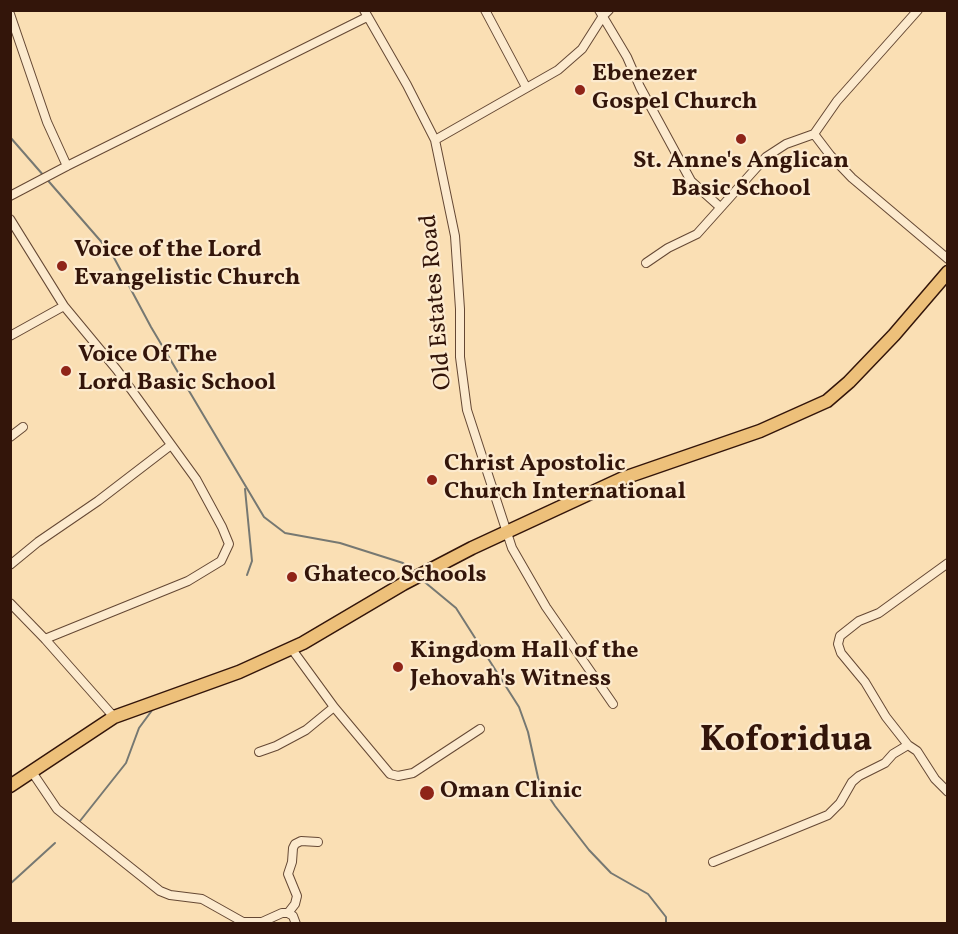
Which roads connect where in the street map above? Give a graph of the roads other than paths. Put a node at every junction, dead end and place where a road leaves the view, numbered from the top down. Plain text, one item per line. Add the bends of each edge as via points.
1 (485, 10) edge
2 (918, 10) edge
3 (604, 12) edge
4 (10, 14) edge
5 (366, 14) edge
6 (526, 87) junction
7 (814, 134) junction
8 (435, 140) junction
9 (67, 166) junction
10 (10, 196) edge
11 (720, 207) junction
12 (10, 219) edge
13 (948, 259) edge
14 (646, 263) dead end
15 (948, 272) edge
16 (64, 306) junction
17 (10, 336) edge
18 (23, 427) dead end
19 (10, 437) edge
20 (171, 445) junction
21 (506, 532) junction
22 (948, 563) edge
23 (10, 565) edge
24 (10, 603) edge
25 (45, 639) junction
26 (291, 648) junction
27 (614, 704) dead end
28 (334, 707) junction
29 (114, 717) junction
30 (480, 729) dead end
31 (908, 745) junction
32 (259, 752) dead end
33 (32, 772) junction
34 (10, 786) edge
35 (948, 792) edge
36 (318, 842) dead end
37 (713, 862) dead end
38 (288, 913) junction
39 (296, 924) edge

1 - 6 street
2 - 7 street via 837,101
3 - 6 street via 582,49 558,70
3 - 11 street via 691,181
4 - 9 street via 47,122
5 - 8 street, Old Estates Road
5 - 9 street
6 - 8 street
7 - 11 street via 786,144 766,157
7 - 13 street via 852,178
8 - 21 street, Old Estates Road via 455,236 460,357 467,410
9 - 10 street
11 - 14 street via 697,234
12 - 16 street
15 - 21 main road via 894,335 827,401 760,430 621,479
16 - 17 street
16 - 20 street
18 - 19 street
20 - 23 street
20 - 25 street via 196,479 225,533 229,544 221,561 188,581
21 - 26 main road
21 - 27 street, Old Estates Road via 546,607
22 - 31 street via 879,613 859,621 840,636 838,644
24 - 25 street
25 - 29 street
26 - 28 street
26 - 29 main road via 240,672
28 - 30 street via 390,774 398,776 413,773
28 - 32 street via 306,730
29 - 33 main road
31 - 35 street
31 - 37 street via 885,764 852,782 828,815
33 - 34 main road
33 - 38 street via 57,809 160,891 170,896 202,899 243,922 262,922
36 - 38 street via 301,841 292,848 288,874 297,896
38 - 39 street

